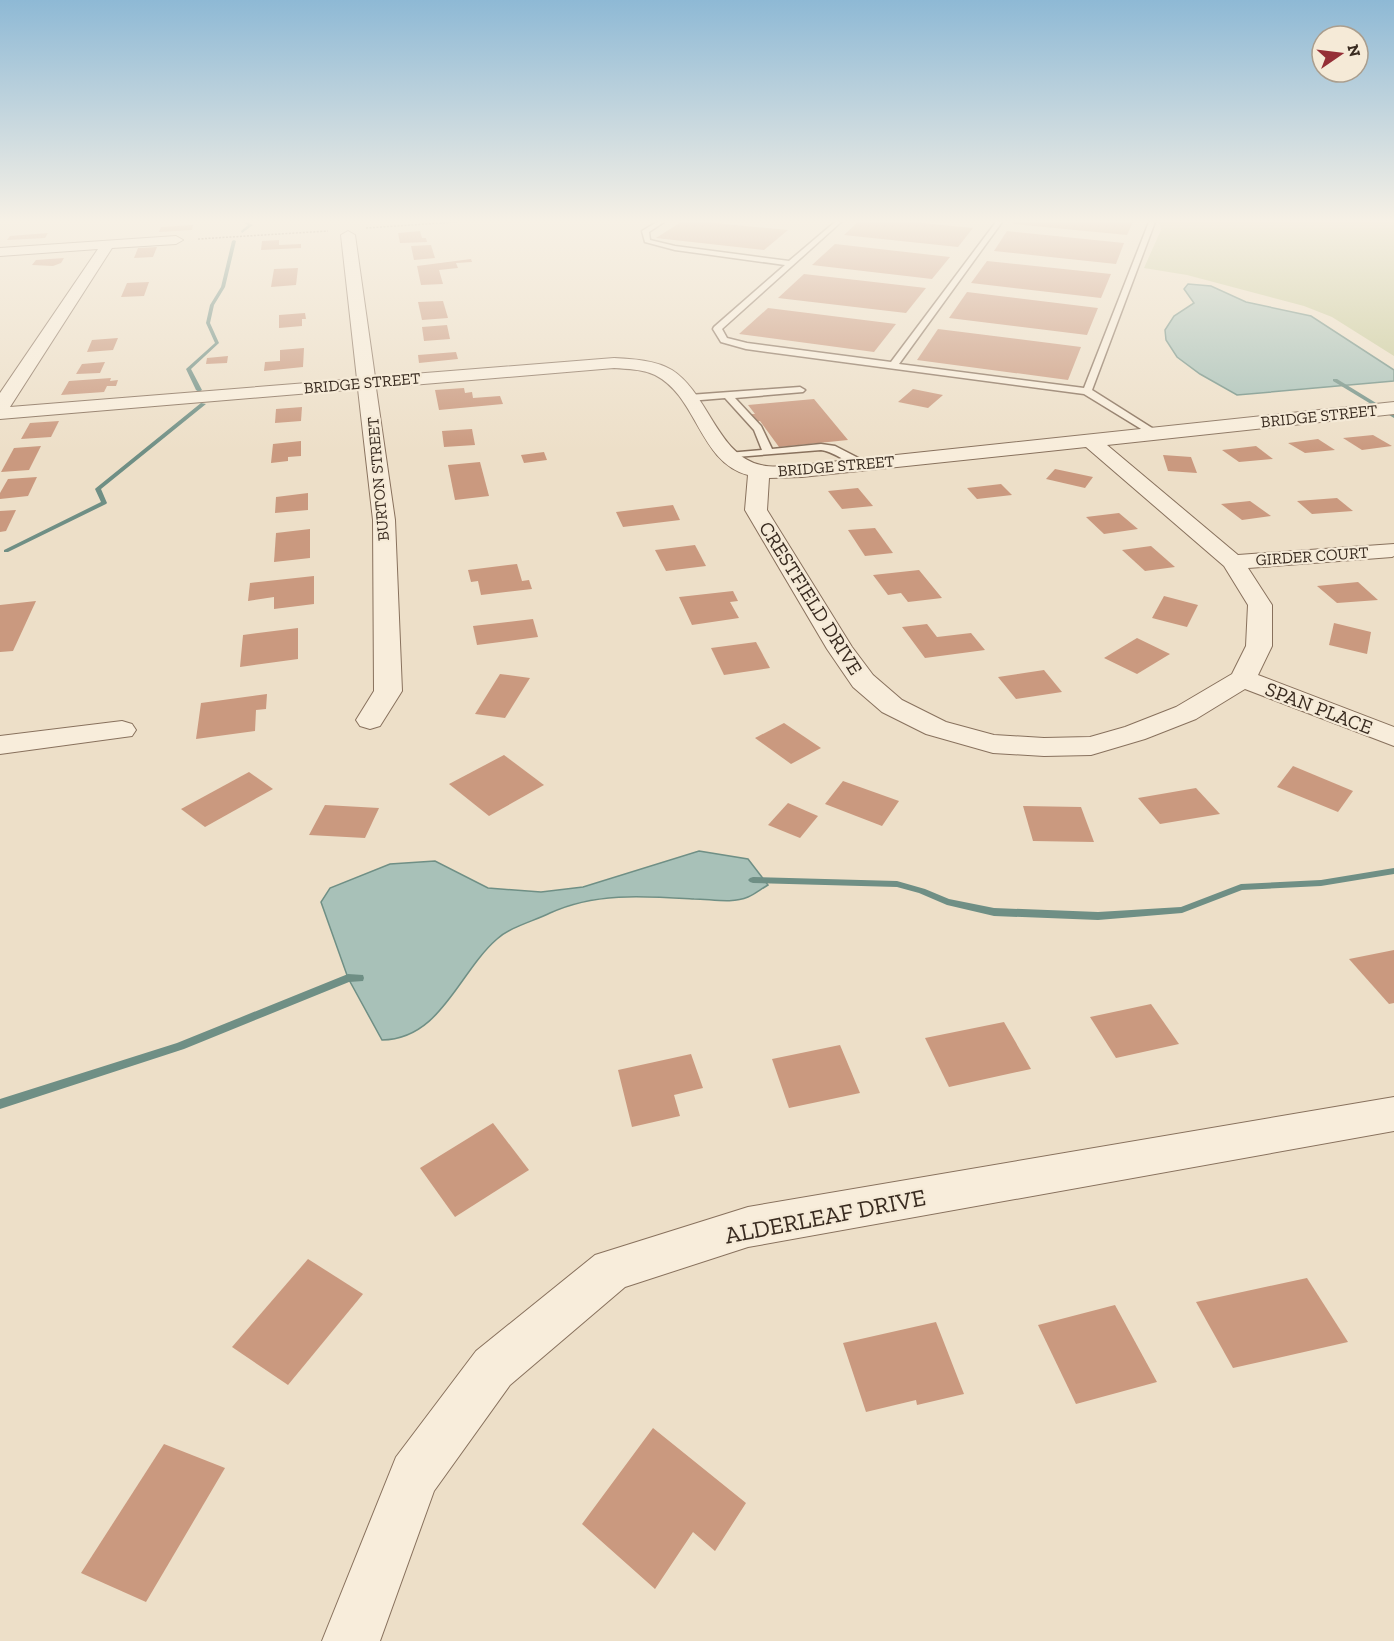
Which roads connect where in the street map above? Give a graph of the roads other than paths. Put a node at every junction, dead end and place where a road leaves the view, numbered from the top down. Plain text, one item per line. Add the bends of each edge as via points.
1 (72, 299) edge
2 (357, 299) edge
3 (752, 299) edge
4 (943, 299) edge
5 (1123, 299) edge
6 (893, 366) junction
7 (368, 383) junction
8 (800, 390) dead end
9 (1087, 391) junction
10 (727, 395) junction
11 (689, 398) junction
12 (0, 407) edge
13 (1394, 408) edge
14 (0, 413) edge
15 (1155, 433) junction
16 (1090, 440) junction
17 (763, 462) junction
18 (1392, 550) dead end
19 (1233, 562) junction
20 (1243, 679) junction
21 (370, 720) dead end
22 (122, 730) dead end
23 (1394, 738) edge
24 (0, 745) edge
25 (1394, 1114) edge
26 (351, 1641) edge

1 - 12 street
2 - 7 street, BURTON STREET
3 - 6 lane via 717,329 724,340
4 - 6 lane
5 - 9 lane
6 - 9 lane
7 - 11 street, BRIDGE STREET via 614,363 648,367 666,374 680,384
7 - 14 street, BRIDGE STREET
7 - 21 street, BURTON STREET via 384,520 388,691
8 - 10 lane
9 - 15 lane
10 - 11 lane
10 - 17 lane via 742,408 767,445
11 - 17 street, BRIDGE STREET via 728,456 748,468
13 - 15 street, BRIDGE STREET
15 - 16 street, BRIDGE STREET
16 - 17 street, BRIDGE STREET via 798,471
16 - 19 street
17 - 20 street, CRESTFIELD DRIVE via 756,510 840,649 863,681 892,706 936,728 993,744 1091,746 1186,713
18 - 19 street, GIRDER COURT
19 - 20 street via 1260,604 1259,646
20 - 23 street, SPAN PLACE
22 - 24 street
25 - 26 street, ALDERLEAF DRIVE via 748,1227 611,1270 493,1368 414,1475

